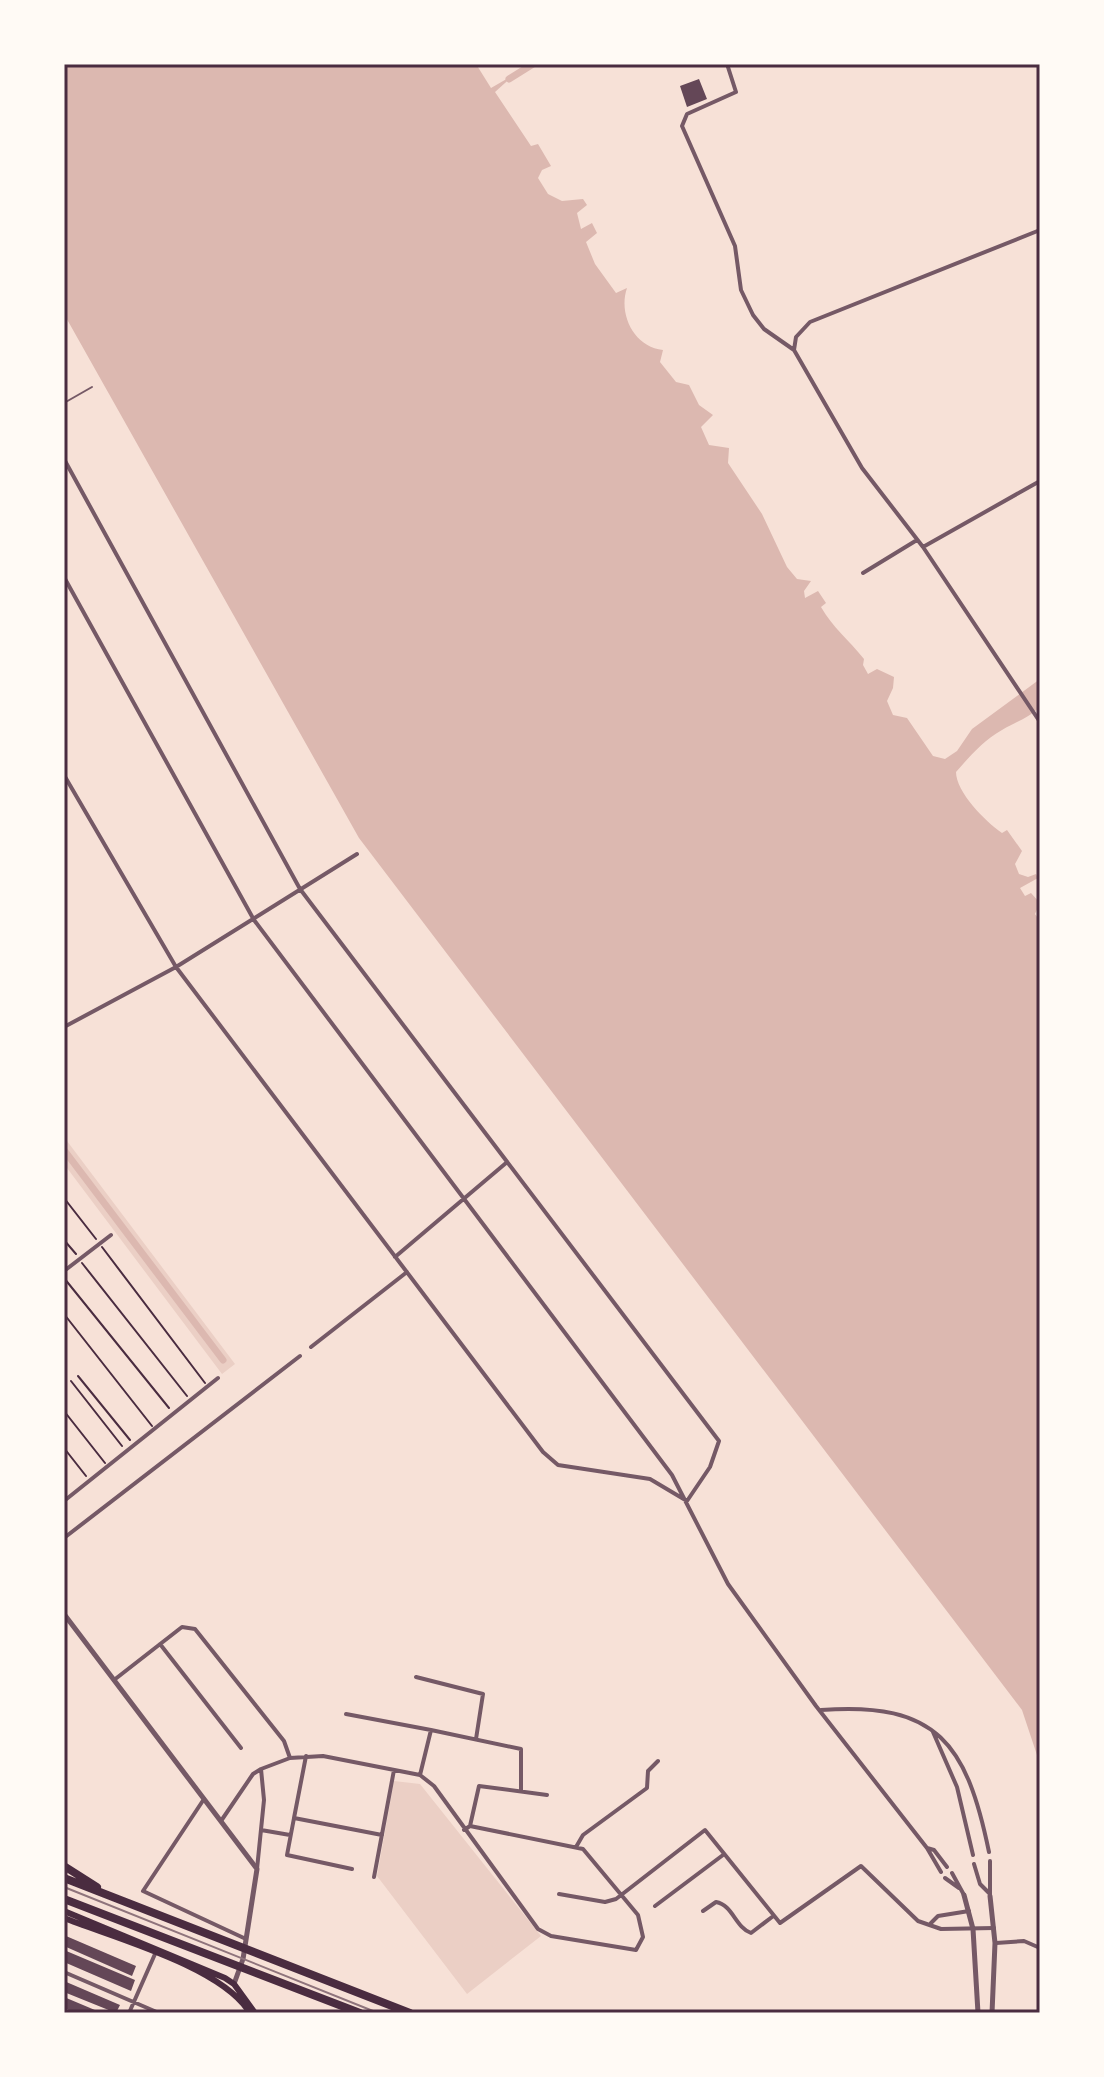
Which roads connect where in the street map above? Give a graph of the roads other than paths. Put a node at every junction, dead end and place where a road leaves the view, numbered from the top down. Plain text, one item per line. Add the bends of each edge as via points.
1 (727, 64) edge
2 (1040, 230) edge
3 (794, 350) junction
4 (92, 387) dead end
5 (64, 403) edge
6 (64, 459) edge
7 (1040, 481) edge
8 (917, 540) junction
9 (923, 547) junction
10 (863, 573) dead end
11 (64, 577) edge
12 (1040, 722) edge
13 (64, 775) edge
14 (357, 854) dead end
15 (300, 889) junction
16 (254, 920) junction
17 (176, 967) junction
18 (64, 1027) edge
19 (507, 1162) junction
20 (465, 1196) junction
21 (111, 1235) dead end
22 (395, 1257) junction
23 (64, 1271) edge
24 (407, 1272) junction
25 (311, 1347) dead end
26 (300, 1356) dead end
27 (218, 1378) dead end
28 (64, 1501) edge
29 (687, 1501) junction
30 (64, 1538) edge
31 (64, 1614) edge
32 (160, 1644) junction
33 (416, 1677) dead end
34 (114, 1680) junction
35 (819, 1711) junction
36 (346, 1714) dead end
37 (431, 1730) junction
38 (932, 1730) junction
39 (476, 1739) junction
40 (241, 1748) dead end
41 (306, 1756) junction
42 (290, 1758) junction
43 (658, 1761) dead end
44 (261, 1769) junction
45 (394, 1770) junction
46 (420, 1775) junction
47 (521, 1791) junction
48 (547, 1795) dead end
49 (204, 1799) junction
50 (294, 1818) junction
51 (221, 1821) junction
52 (470, 1826) junction
53 (261, 1830) junction
54 (464, 1830) junction
55 (290, 1835) junction
56 (382, 1835) junction
57 (576, 1847) junction
58 (927, 1848) junction
59 (989, 1852) dead end
60 (723, 1855) junction
61 (973, 1855) dead end
62 (990, 1861) dead end
63 (974, 1864) dead end
64 (64, 1866) edge
65 (947, 1867) dead end
66 (257, 1869) junction
67 (352, 1869) dead end
68 (941, 1872) dead end
69 (952, 1873) dead end
70 (374, 1877) dead end
71 (64, 1878) edge
72 (945, 1878) dead end
73 (962, 1892) junction
74 (559, 1894) dead end
75 (624, 1894) junction
76 (989, 1895) junction
77 (112, 1897) junction
78 (64, 1899) edge
79 (655, 1906) dead end
80 (64, 1911) edge
81 (703, 1911) dead end
82 (969, 1911) junction
83 (772, 1917) junction
84 (64, 1918) edge
85 (931, 1923) junction
86 (994, 1928) junction
87 (973, 1929) junction
88 (246, 1939) junction
89 (995, 1943) junction
90 (1040, 1948) edge
91 (155, 1954) junction
92 (64, 1972) edge
93 (232, 1987) junction
94 (324, 1998) junction
95 (134, 2002) junction
96 (129, 2013) edge
97 (159, 2013) edge
98 (252, 2013) edge
99 (351, 2013) edge
100 (360, 2013) edge
101 (410, 2013) edge
102 (978, 2013) edge
103 (992, 2013) edge

1 - 3 street via 736,92 687,114 682,126 735,246 746,304 764,329
2 - 3 street via 810,322 796,337
3 - 8 street via 862,468
4 - 5 lane
6 - 15 street
7 - 9 street
8 - 9 street
8 - 10 street
9 - 12 street
11 - 16 street
13 - 17 street
14 - 15 street
15 - 16 street
15 - 19 street
16 - 17 street
16 - 20 street
17 - 18 street
17 - 22 street
19 - 20 street
19 - 29 street via 719,1441 710,1467
20 - 22 street
20 - 29 street
21 - 23 street
22 - 24 street
24 - 25 street
24 - 29 street via 550,1460 639,1476
26 - 30 street
27 - 28 street
29 - 35 street via 728,1584
31 - 34 street
32 - 34 street
32 - 40 street
32 - 42 street via 182,1627 195,1629 284,1741
33 - 39 street via 483,1694
34 - 49 street
35 - 38 street via 892,1712
35 - 58 street
36 - 37 street
37 - 39 street
37 - 46 street
38 - 59 street via 952,1749 971,1783
38 - 61 street via 957,1787
39 - 47 street via 522,1749
41 - 42 street
41 - 45 street
41 - 50 street
42 - 44 street
43 - 57 street via 648,1771 647,1788 583,1835
44 - 51 street
44 - 53 street
45 - 46 street
45 - 56 street
46 - 54 street via 434,1786
47 - 48 street
47 - 52 street via 479,1786
49 - 51 street
49 - 88 street via 143,1891
50 - 55 street
50 - 56 street
51 - 66 street
52 - 54 street
52 - 57 street
53 - 55 street
53 - 66 street
54 - 75 street via 538,1929 551,1936 636,1950 643,1930
55 - 67 street via 288,1856
56 - 70 street
57 - 75 street
58 - 65 street
58 - 68 street
60 - 75 street via 705,1830
60 - 79 street
60 - 83 street
62 - 76 street
63 - 76 street
64 - 77 highway
66 - 88 street
69 - 73 street
71 - 77 highway
72 - 73 street
73 - 82 street
74 - 75 street via 605,1902
76 - 86 street
77 - 101 highway
78 - 94 highway
80 - 93 main road
81 - 83 street via 720,1902 751,1933
82 - 85 street via 938,1916
82 - 87 street
83 - 85 street via 785,1921 861,1866 912,1916
84 - 91 main road
85 - 87 street via 941,1929
86 - 87 street
86 - 89 street
87 - 102 street
88 - 93 street
89 - 90 street via 1024,1941
89 - 103 street
91 - 93 main road
91 - 95 street
92 - 95 street
93 - 98 main road
94 - 99 highway
94 - 100 highway
95 - 96 street
95 - 97 street

